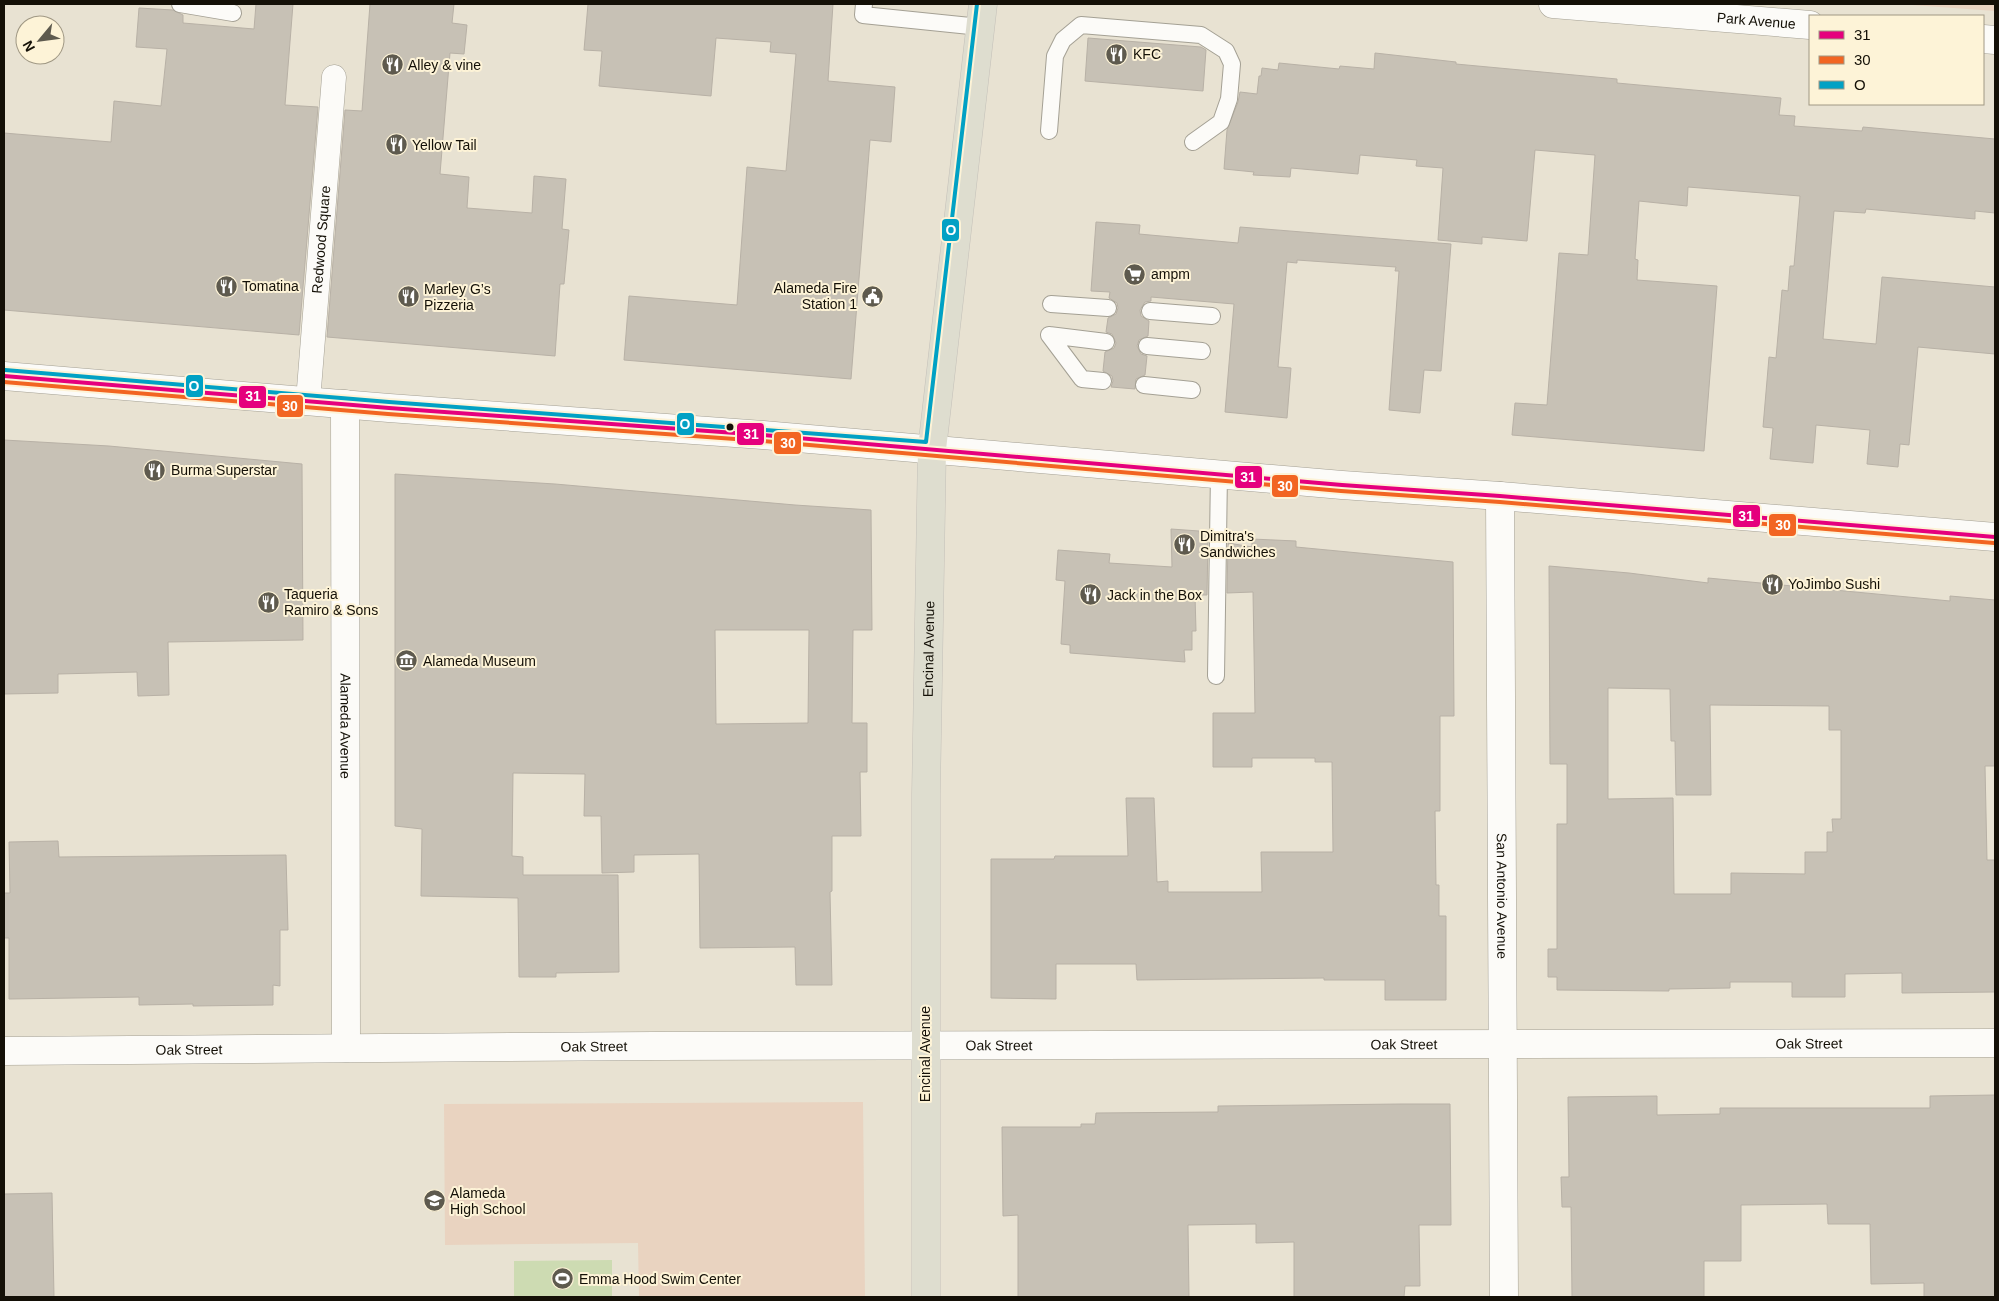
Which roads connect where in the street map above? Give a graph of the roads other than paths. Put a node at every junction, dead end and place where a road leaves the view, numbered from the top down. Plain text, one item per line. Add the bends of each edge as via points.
1 (180, 4) edge
2 (864, 4) edge
3 (1553, 4) edge
4 (233, 13) dead end
5 (982, 16) edge
6 (1809, 25) edge
7 (334, 77) dead end
8 (1049, 131) dead end
9 (1192, 142) dead end
10 (1052, 304) dead end
11 (1108, 308) dead end
12 (1150, 311) dead end
13 (1212, 316) dead end
14 (1106, 342) dead end
15 (1147, 346) dead end
16 (1202, 351) dead end
17 (4, 376) edge
18 (1103, 381) dead end
19 (1144, 386) dead end
20 (1192, 390) dead end
21 (308, 401) junction
22 (344, 404) junction
23 (932, 449) junction
24 (1218, 473) junction
25 (1500, 496) junction
26 (1995, 537) edge
27 (1216, 676) dead end
28 (1502, 1043) junction
29 (1995, 1043) edge
30 (925, 1045) junction
31 (346, 1048) junction
32 (4, 1051) edge
33 (926, 1297) edge
34 (1504, 1297) edge

1 - 4 lane
2 - 5 lane via 863,14
3 - 6 street, Park Avenue
5 - 23 main road, Encinal Avenue
7 - 21 street, Redwood Square
8 - 9 lane via 1055,56 1063,40 1081,25 1201,36 1226,51 1232,64 1229,99 1224,114 1221,122
10 - 11 lane
12 - 13 lane
14 - 18 lane via 1048,335 1082,379
15 - 16 lane
17 - 21 street
19 - 20 lane
21 - 22 street
22 - 23 street
22 - 31 street, Alameda Avenue
23 - 24 street
23 - 30 main road, Encinal Avenue
24 - 25 street
24 - 27 lane
25 - 26 street
25 - 28 street, San Antonio Avenue
28 - 29 street, Oak Street
28 - 30 street, Oak Street
28 - 34 street, San Antonio Avenue
30 - 31 street, Oak Street
30 - 33 main road, Encinal Avenue
31 - 32 street, Oak Street

